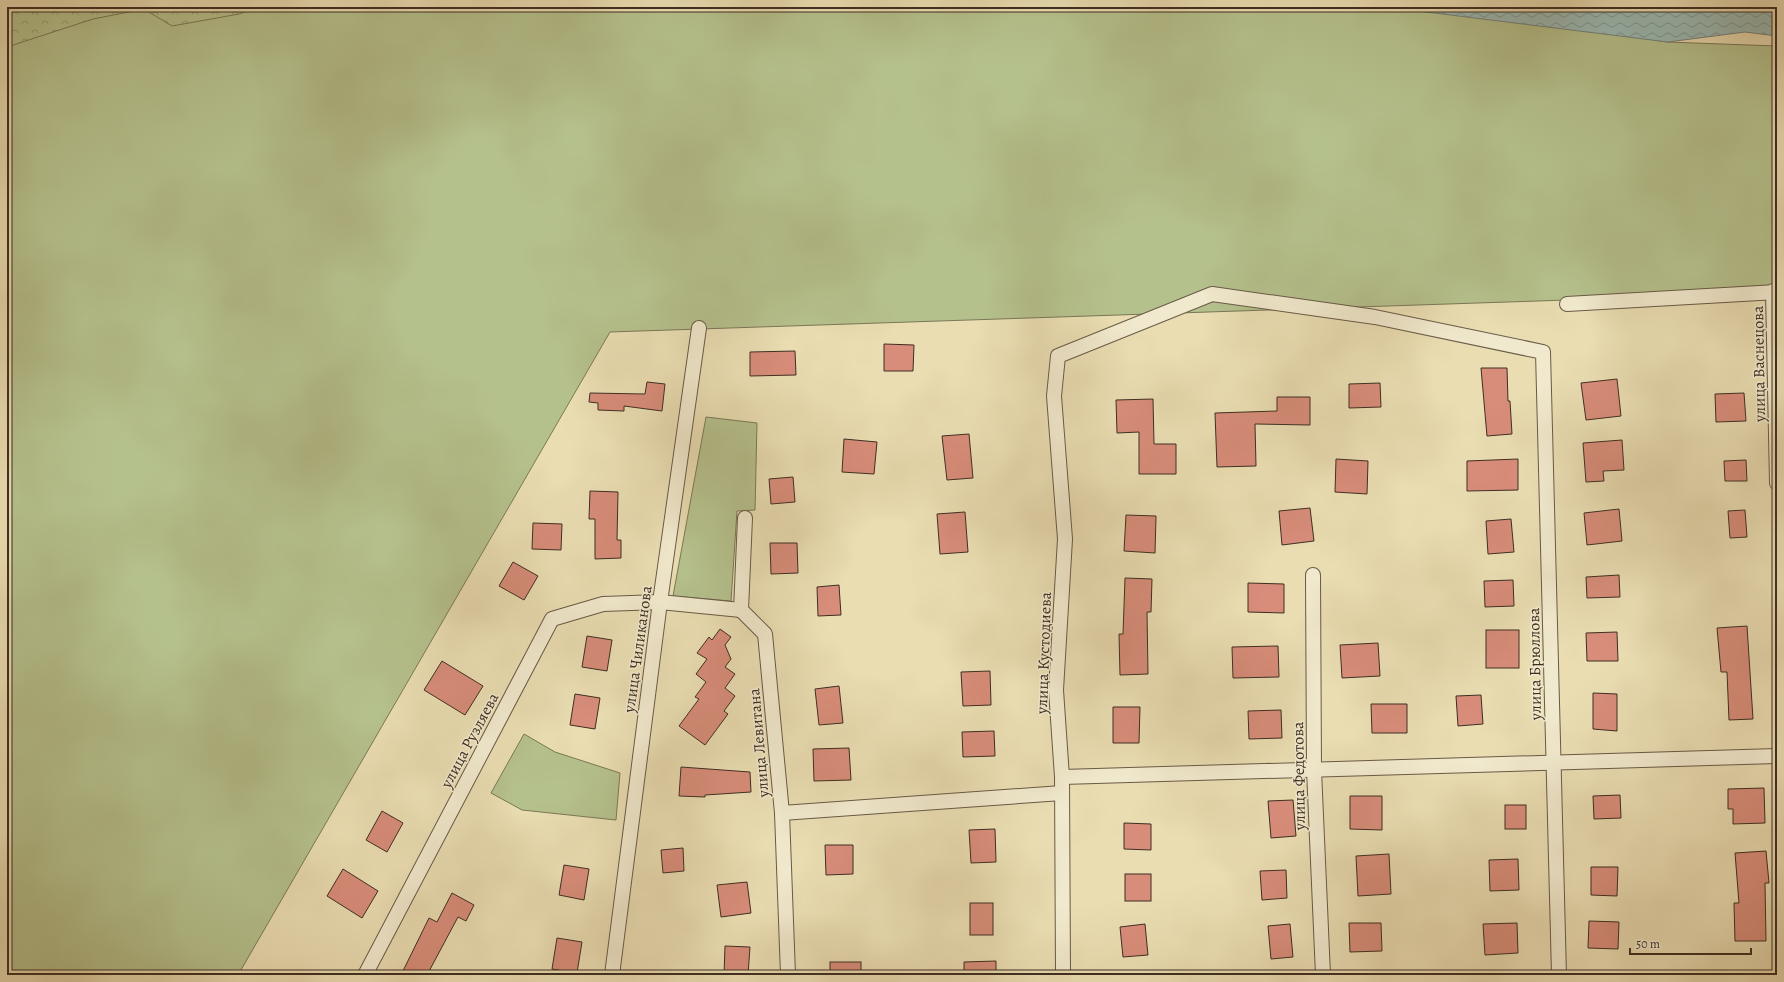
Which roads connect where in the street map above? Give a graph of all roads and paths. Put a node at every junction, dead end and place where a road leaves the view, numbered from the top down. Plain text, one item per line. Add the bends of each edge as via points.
1 (1775, 292) edge
2 (1567, 304) dead end
3 (699, 328) dead end
4 (1543, 352) joint
5 (1777, 484) edge
6 (745, 518) dead end
7 (1313, 575) dead end
8 (660, 602) junction
9 (741, 610) junction
10 (1777, 756) edge
11 (1554, 763) junction
12 (1314, 770) junction
13 (1062, 777) junction
14 (1062, 793) junction
15 (782, 813) junction
16 (366, 975) edge
17 (612, 975) edge
18 (788, 975) edge
19 (1063, 975) edge
20 (1323, 975) edge
21 (1559, 975) edge

1 - 2 street
1 - 5 street, улица Васнецова
3 - 8 street, улица Чиликанова
4 - 11 street, улица Брюллова
4 - 13 street, улица Кустодиева via 1375,317 1212,294 1058,356 1054,396 1065,540 1056,690
6 - 9 street
7 - 12 street, улица Федотова
8 - 9 street, улица Рузляева
8 - 16 street, улица Рузляева via 603,604 552,619
8 - 17 street, улица Чиликанова
9 - 15 street, улица Левитана via 765,634
10 - 11 street
11 - 12 street
11 - 21 street, улица Брюллова
12 - 13 street
12 - 20 street, улица Федотова
13 - 14 street, улица Кустодиева
14 - 15 street
14 - 19 street, улица Кустодиева
15 - 18 street, улица Левитана

